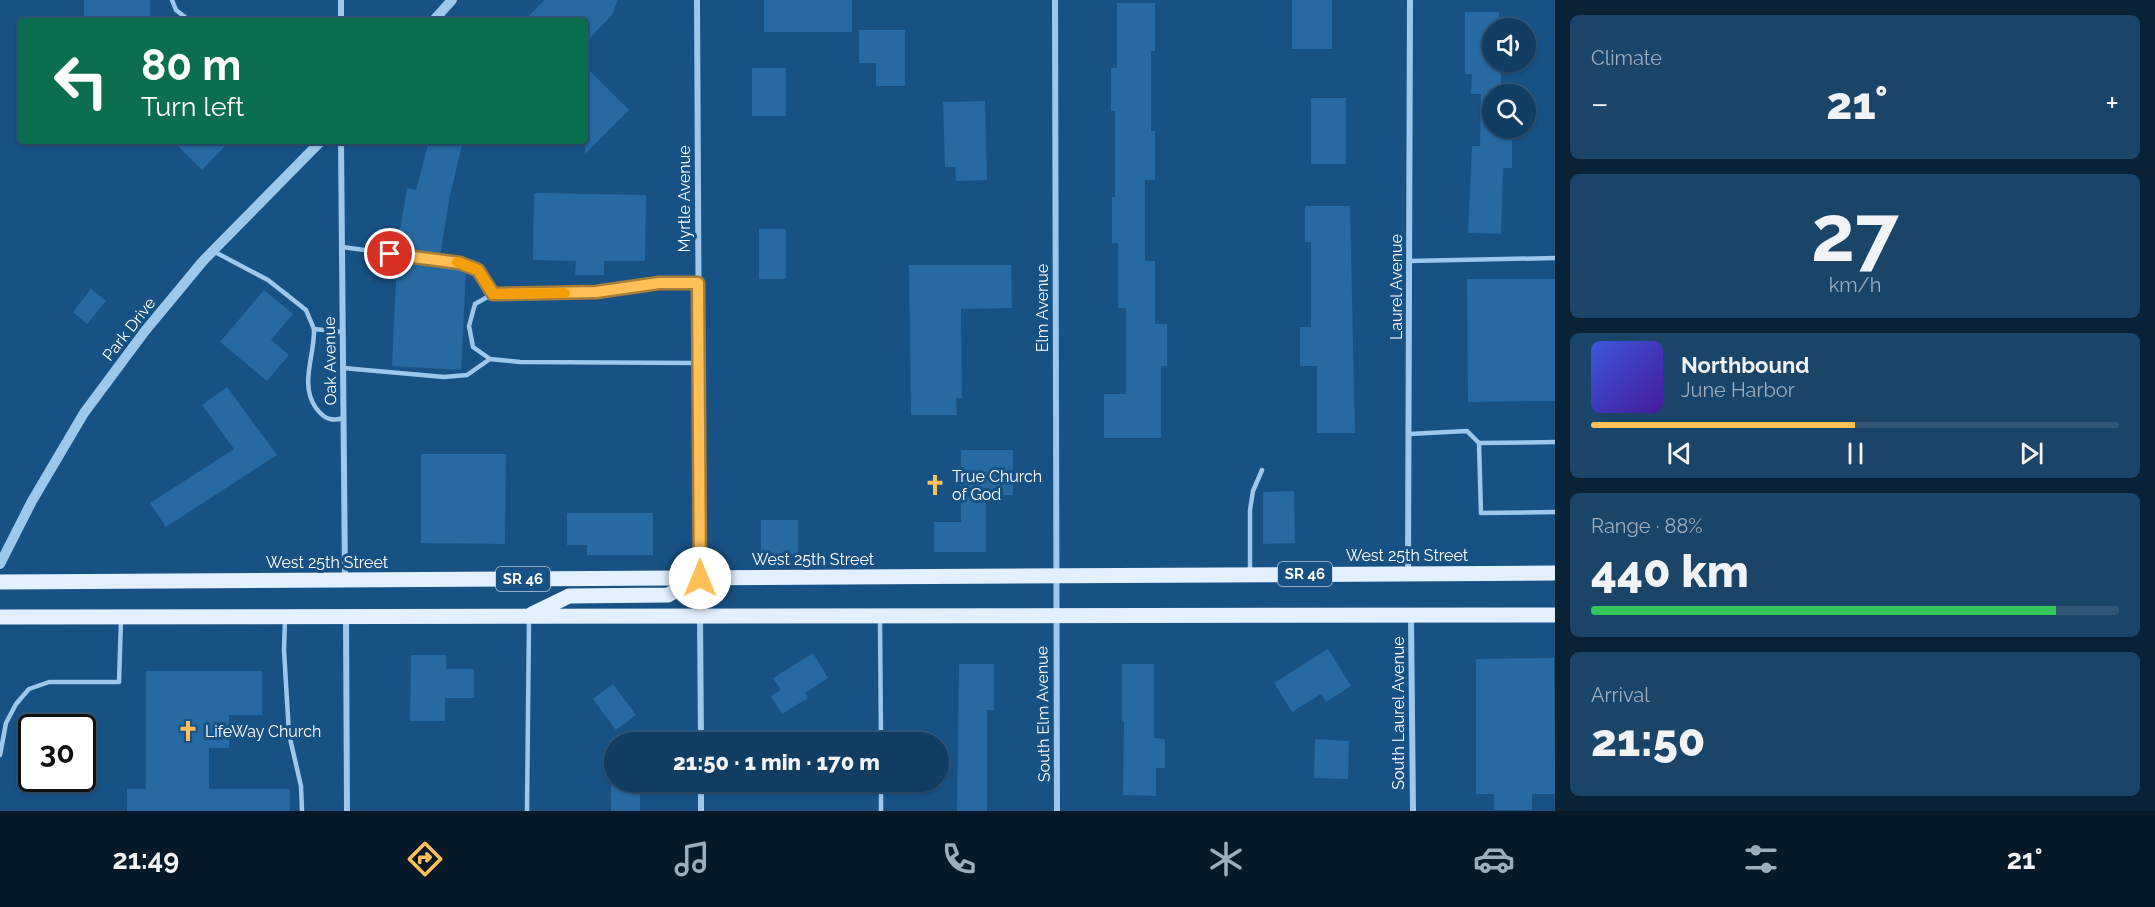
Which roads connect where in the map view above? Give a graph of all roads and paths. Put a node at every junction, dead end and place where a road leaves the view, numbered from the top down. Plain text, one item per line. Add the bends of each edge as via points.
1 (172, 0) edge
2 (341, 0) edge
3 (452, 0) edge
4 (697, 0) edge
5 (1055, 0) edge
6 (1410, 0) edge
7 (186, 18) edge
8 (341, 18) edge
9 (436, 18) edge
10 (318, 144) edge
11 (341, 144) edge
12 (342, 247) junction
13 (213, 251) junction
14 (1555, 258) edge
15 (1409, 261) junction
16 (698, 283) junction
17 (493, 294) junction
18 (314, 329) junction
19 (343, 332) junction
20 (490, 359) junction
21 (698, 363) junction
22 (343, 368) junction
23 (344, 418) junction
24 (1409, 434) junction
25 (1555, 442) edge
26 (1479, 443) junction
27 (1262, 470) dead end
28 (1555, 513) edge
29 (0, 564) edge
30 (1408, 573) junction
31 (1555, 573) edge
32 (1250, 574) junction
33 (1056, 575) junction
34 (700, 578) junction
35 (345, 580) junction
36 (0, 582) edge
37 (1555, 615) edge
38 (285, 616) junction
39 (346, 616) junction
40 (529, 616) junction
41 (700, 616) junction
42 (880, 616) junction
43 (1056, 616) junction
44 (1411, 616) junction
45 (0, 617) edge
46 (120, 618) junction
47 (701, 732) edge
48 (881, 732) edge
49 (0, 755) edge
50 (701, 792) edge
51 (881, 792) edge
52 (302, 811) edge
53 (347, 811) edge
54 (527, 811) edge
55 (701, 811) edge
56 (881, 811) edge
57 (1058, 811) edge
58 (1413, 811) edge

1 - 7 lane via 176,10
2 - 8 street
3 - 9 street
4 - 16 street, Myrtle Avenue
5 - 33 street, Elm Avenue
6 - 15 street, Laurel Avenue
10 - 13 street, Park Drive
11 - 12 street, Oak Avenue
12 - 17 lane via 460,263 478,270
12 - 19 street, Oak Avenue
13 - 18 lane via 268,280 306,310
13 - 29 street, Park Drive via 145,331 84,413
14 - 15 lane
15 - 24 street, Laurel Avenue
16 - 17 lane via 659,283 596,292
16 - 21 street, Myrtle Avenue
17 - 20 lane via 476,304 469,326 473,347
18 - 19 lane
18 - 23 lane via 307,392 320,414 328,419
19 - 22 street, Oak Avenue
20 - 21 lane
20 - 22 lane via 467,375 444,377
21 - 34 street, Myrtle Avenue
22 - 23 street, Oak Avenue
23 - 35 street, Oak Avenue
24 - 26 lane via 1467,431
24 - 30 street, Laurel Avenue
25 - 26 lane
26 - 28 lane via 1481,513
27 - 32 lane via 1250,510
30 - 31 main road, West 25th Street / SR 46
30 - 32 main road, West 25th Street / SR 46
32 - 33 main road, West 25th Street / SR 46
33 - 34 main road, West 25th Street / SR 46
33 - 43 street, Elm Avenue
34 - 35 main road, West 25th Street / SR 46
34 - 40 main road via 668,595 569,596
35 - 36 main road, West 25th Street / SR 46
37 - 44 main road, SR 46
38 - 39 main road, SR 46
38 - 46 main road, SR 46
38 - 52 lane via 289,734 302,786
39 - 40 main road, SR 46
39 - 53 street
40 - 41 main road, SR 46
40 - 54 lane
41 - 42 main road, SR 46
41 - 47 street
42 - 43 main road, SR 46
42 - 48 lane
43 - 44 main road, SR 46
43 - 57 street, South Elm Avenue
44 - 58 street, South Laurel Avenue
45 - 46 main road, SR 46
46 - 49 lane via 120,682 49,682 29,689 6,723
50 - 55 street
51 - 56 lane

